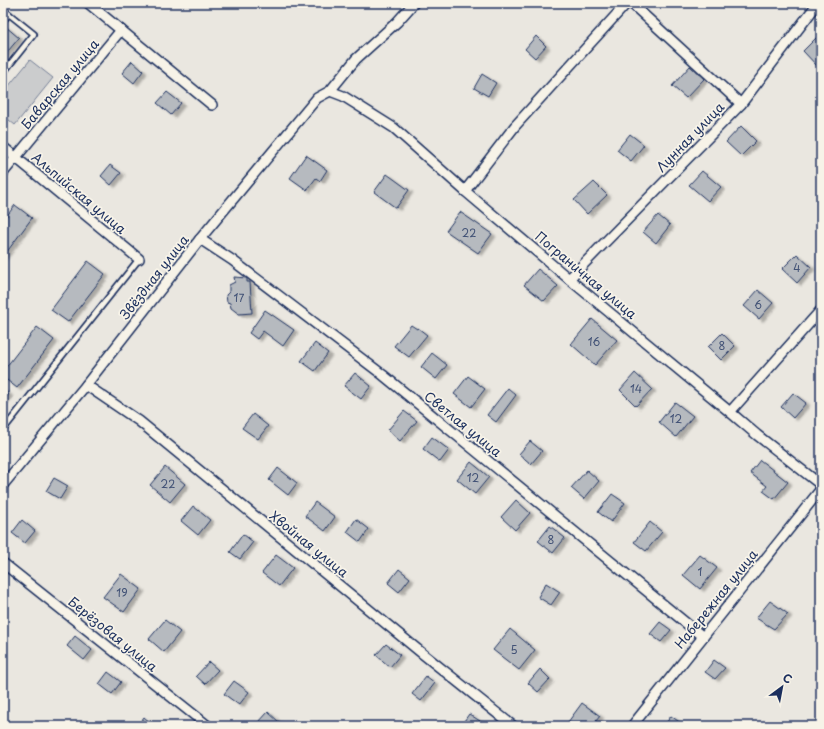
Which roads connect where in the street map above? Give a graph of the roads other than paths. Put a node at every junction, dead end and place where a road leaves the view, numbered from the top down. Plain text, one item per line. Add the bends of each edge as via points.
1 (88, 3) edge
2 (414, 3) edge
3 (627, 3) edge
4 (631, 3) edge
5 (818, 3) edge
6 (3, 9) edge
7 (9, 14) junction
8 (3, 21) edge
9 (121, 30) junction
10 (3, 73) edge
11 (330, 91) junction
12 (741, 104) junction
13 (212, 105) dead end
14 (3, 147) edge
15 (16, 157) junction
16 (3, 173) edge
17 (465, 191) junction
18 (200, 239) junction
19 (139, 259) joint
20 (569, 279) junction
21 (821, 310) edge
22 (86, 385) junction
23 (730, 412) junction
24 (3, 430) edge
25 (3, 485) edge
26 (821, 485) edge
27 (821, 489) edge
28 (3, 563) edge
29 (702, 637) junction
30 (208, 726) edge
31 (513, 726) edge
32 (632, 726) edge

1 - 9 street
2 - 11 street, Звёздная улица via 356,59
3 - 17 street via 515,126
4 - 12 street
5 - 12 street, Лунная улица
6 - 7 lane
7 - 8 lane
7 - 10 lane via 34,34
9 - 13 street
9 - 15 street, Баварская улица
11 - 17 street, Пограничная улица via 343,96 394,128
11 - 18 street, Звёздная улица via 317,98
12 - 20 street, Лунная улица
14 - 15 street, Альпийская улица
15 - 16 street, Баварская улица
15 - 19 street, Альпийская улица
17 - 20 street, Пограничная улица
18 - 22 street, Звёздная улица
18 - 29 street, Светлая улица via 232,260 384,376
19 - 24 lane
20 - 23 street, Пограничная улица
21 - 23 street
22 - 25 street, Звёздная улица
22 - 31 street, Хвойная улица via 139,421
23 - 26 street, Пограничная улица
27 - 29 street, Набережная улица
28 - 30 street, Берёзовая улица
29 - 32 street, Набережная улица

